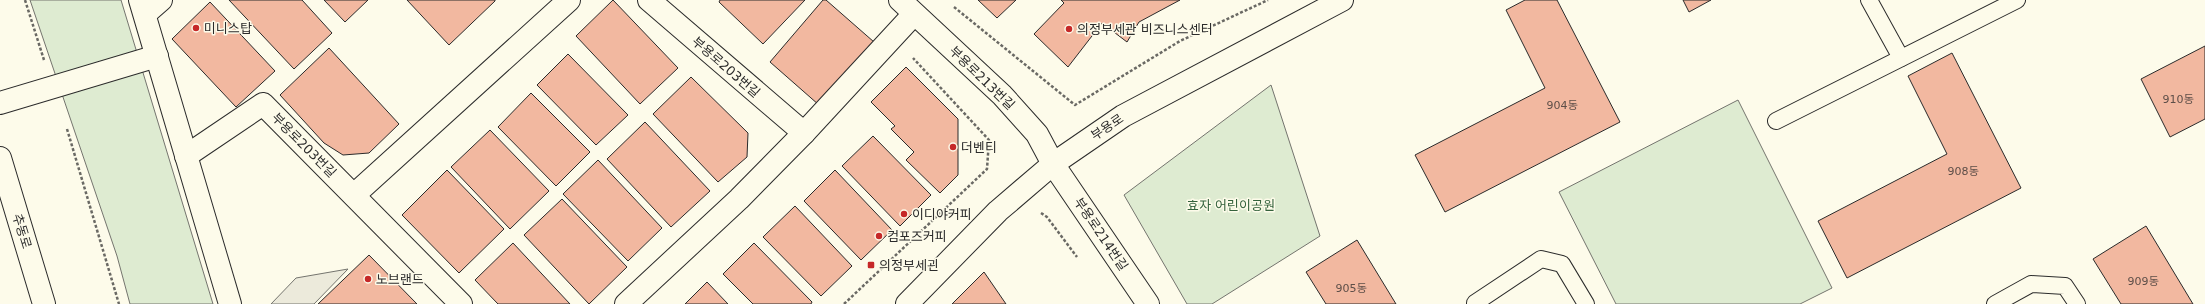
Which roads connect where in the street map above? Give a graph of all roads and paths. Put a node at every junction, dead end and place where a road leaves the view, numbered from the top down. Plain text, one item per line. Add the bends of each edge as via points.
1 (25, 0) edge
2 (161, 0) edge
3 (569, 0) edge
4 (649, 0) edge
5 (1268, 0) edge
6 (1342, 0) edge
7 (1869, 0) edge
8 (2017, 0) edge
9 (952, 5) dead end
10 (142, 7) edge
11 (907, 7) edge
12 (908, 53) dead end
13 (157, 56) junction
14 (1901, 58) junction
15 (45, 62) dead end
16 (0, 103) edge
17 (1776, 121) dead end
18 (67, 129) dead end
19 (804, 133) junction
20 (186, 156) junction
21 (0, 158) edge
22 (1053, 164) junction
23 (354, 195) junction
24 (1035, 215) dead end
25 (1080, 260) dead end
26 (44, 304) edge
27 (119, 304) edge
28 (230, 304) edge
29 (461, 304) edge
30 (626, 304) edge
31 (844, 304) edge
32 (907, 304) edge
33 (1148, 304) edge
34 (1476, 304) edge
35 (1586, 304) edge
36 (1995, 304) edge
37 (2077, 304) edge

1 - 15 path
2 - 10 street
3 - 23 street
4 - 19 street, 부용로203번길
5 - 9 path via 1180,41 1075,105
6 - 22 street, 부용로 via 1123,116
7 - 14 lane
8 - 14 lane
10 - 13 street
11 - 19 street
11 - 22 street, 부용로213번길 via 1002,95 1037,134
12 - 31 path via 989,140 987,169
13 - 16 street
13 - 20 street
14 - 17 lane
18 - 27 path
19 - 30 street via 739,199
20 - 23 street, 부용로203번길 via 263,104
20 - 28 street
21 - 26 street, 추동로
22 - 32 street, 부용로 via 998,211
22 - 33 street, 부용로214번길
23 - 29 street, 부용로203번길
24 - 25 path via 1040,213 1047,217
34 - 35 lane via 1541,259 1562,264
36 - 37 lane via 2031,284 2065,286

